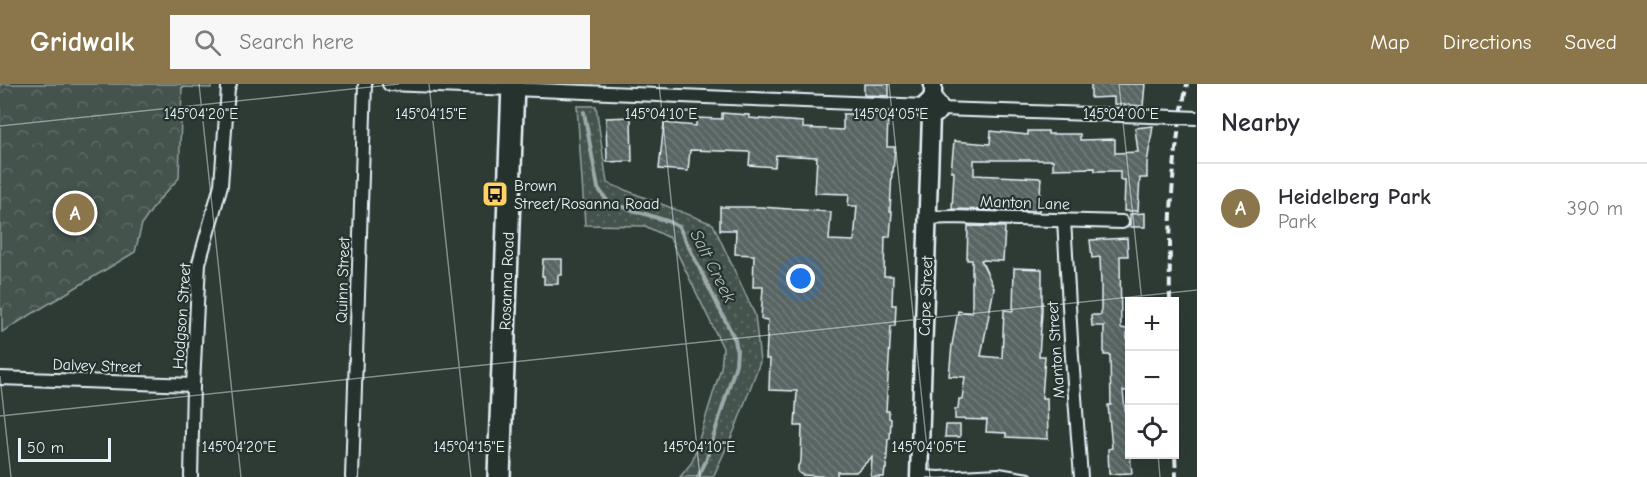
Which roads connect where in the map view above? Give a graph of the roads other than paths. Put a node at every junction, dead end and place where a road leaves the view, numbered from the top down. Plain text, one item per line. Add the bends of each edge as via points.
1 (365, 84) edge
2 (389, 84) edge
3 (933, 84) edge
4 (229, 86) edge
5 (513, 87) edge
6 (932, 108) junction
7 (1197, 118) edge
8 (928, 218) junction
9 (1064, 220) junction
10 (1122, 222) dead end
11 (0, 378) edge
12 (193, 386) junction
13 (919, 475) edge
14 (191, 477) edge
15 (352, 477) edge
16 (499, 477) edge
17 (1029, 477) edge
18 (1081, 477) edge

1 - 15 street, Quinn Street
2 - 5 street
3 - 6 street, Cape Street
4 - 12 street, Hodgson Street via 221,185 200,263
5 - 6 street
5 - 16 highway, Rosanna Road
6 - 7 street, bridge
6 - 8 street, Cape Street
8 - 9 street, Manton Lane
8 - 13 street, Cape Street
9 - 10 street, Manton Lane
9 - 18 street, Manton Street
11 - 12 street, Dalvey Street
12 - 14 street, Hodgson Street
13 - 17 lane via 999,472

